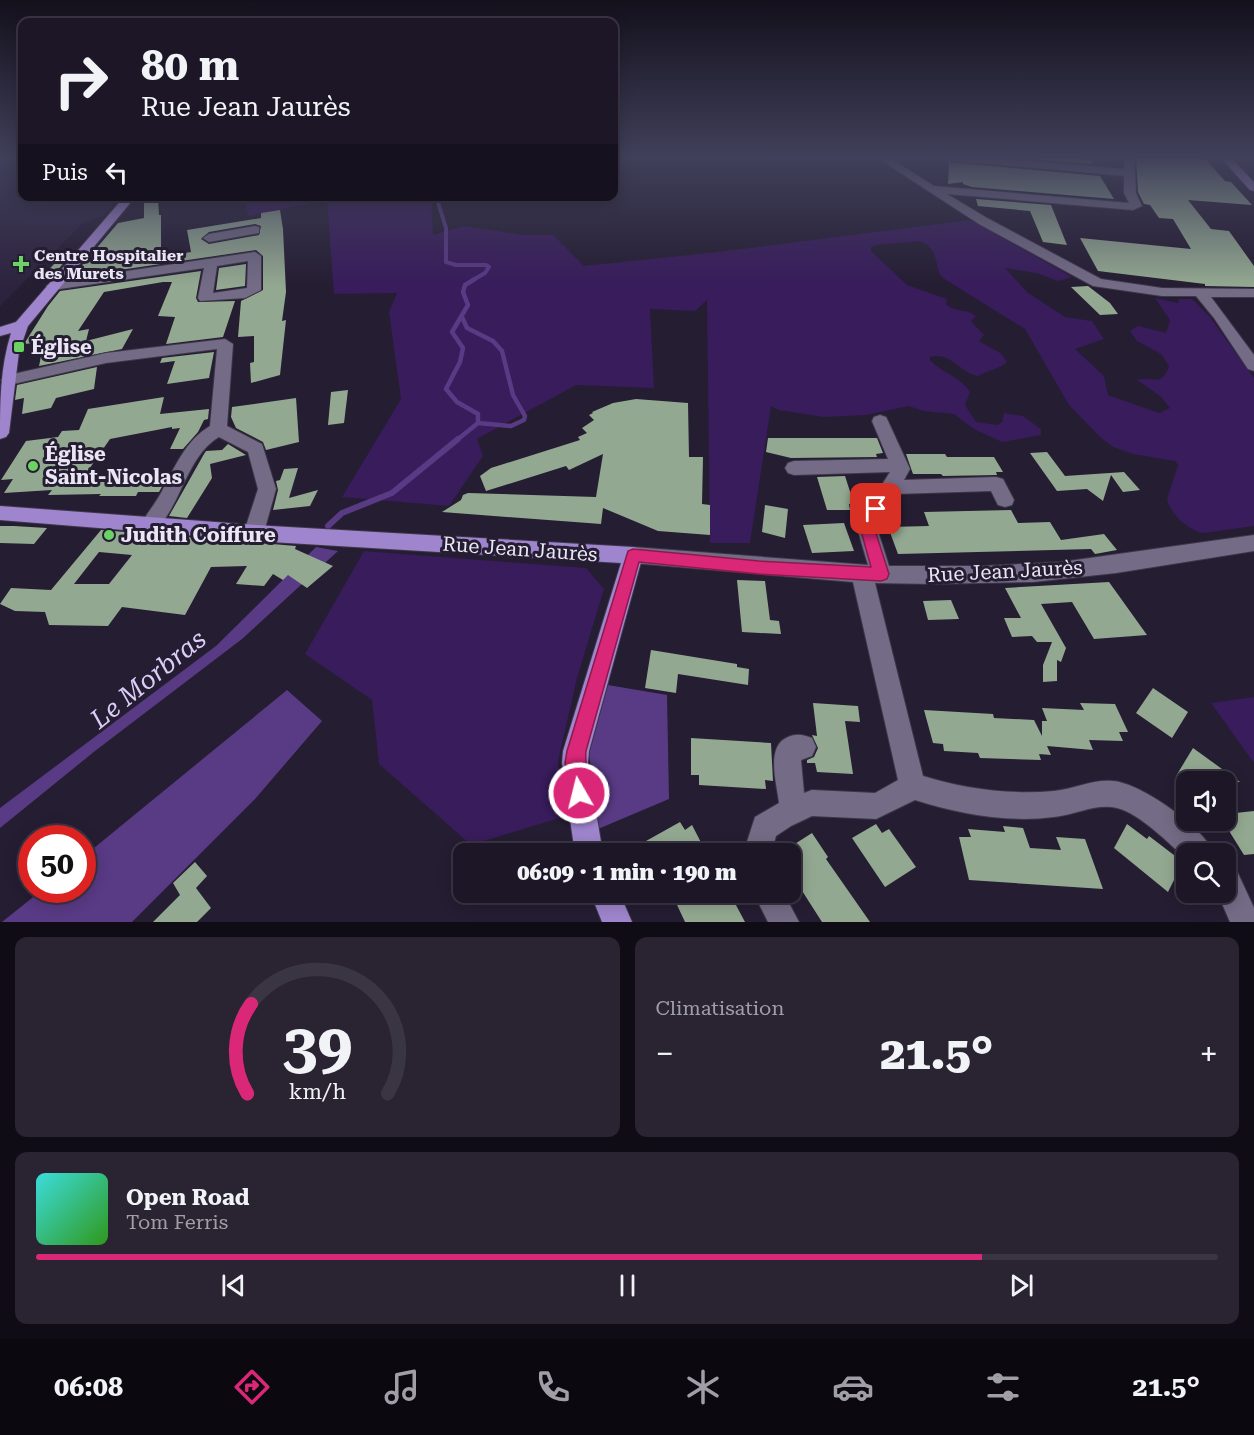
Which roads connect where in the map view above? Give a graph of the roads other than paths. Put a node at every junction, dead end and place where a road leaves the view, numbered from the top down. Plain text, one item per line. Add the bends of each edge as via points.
1 (950, 200) edge
2 (1049, 200) edge
3 (1135, 200) edge
4 (127, 201) edge
5 (209, 238) dead end
6 (255, 256) junction
7 (211, 263) junction
8 (53, 286) junction
9 (1200, 293) junction
10 (1254, 293) edge
11 (21, 325) junction
12 (0, 332) edge
13 (1254, 366) edge
14 (9, 381) junction
15 (880, 421) dead end
16 (218, 429) junction
17 (0, 433) edge
18 (899, 465) junction
19 (794, 468) dead end
20 (889, 487) junction
21 (1005, 500) dead end
22 (0, 513) edge
23 (151, 524) junction
24 (254, 532) junction
25 (1254, 543) edge
26 (633, 555) junction
27 (871, 574) junction
28 (803, 747) dead end
29 (912, 786) junction
30 (793, 811) junction
31 (587, 843) edge
32 (760, 843) edge
33 (1187, 843) edge
34 (1236, 902) edge
35 (609, 903) edge
36 (773, 903) edge
37 (617, 922) edge
38 (784, 922) edge
39 (1245, 922) edge

1 - 9 street via 1098,283
2 - 3 street via 1133,207
4 - 8 main road
5 - 6 street via 255,224
6 - 7 street
6 - 7 street via 254,290 245,294 205,298
7 - 8 street
8 - 11 main road
9 - 10 street
9 - 13 street
11 - 12 main road
11 - 14 main road via 11,352
14 - 16 street via 106,358 225,344
14 - 17 main road
15 - 18 street
16 - 23 street via 203,438
16 - 24 street via 256,448 267,489
18 - 19 street
18 - 20 street via 901,469
20 - 21 street via 996,484
20 - 27 street via 868,522
22 - 23 main road, Rue Jean Jaurès
23 - 24 main road, Rue Jean Jaurès
24 - 26 main road, Rue Jean Jaurès
25 - 27 street, Rue Jean Jaurès via 1054,571
26 - 27 street, Rue Jean Jaurès
26 - 31 main road via 576,751
27 - 29 street
28 - 30 street via 788,752
29 - 30 street via 876,806 812,803
29 - 33 street via 938,796 1035,804 1120,795
30 - 32 street via 765,827
34 - 39 street
35 - 37 main road
36 - 38 street

